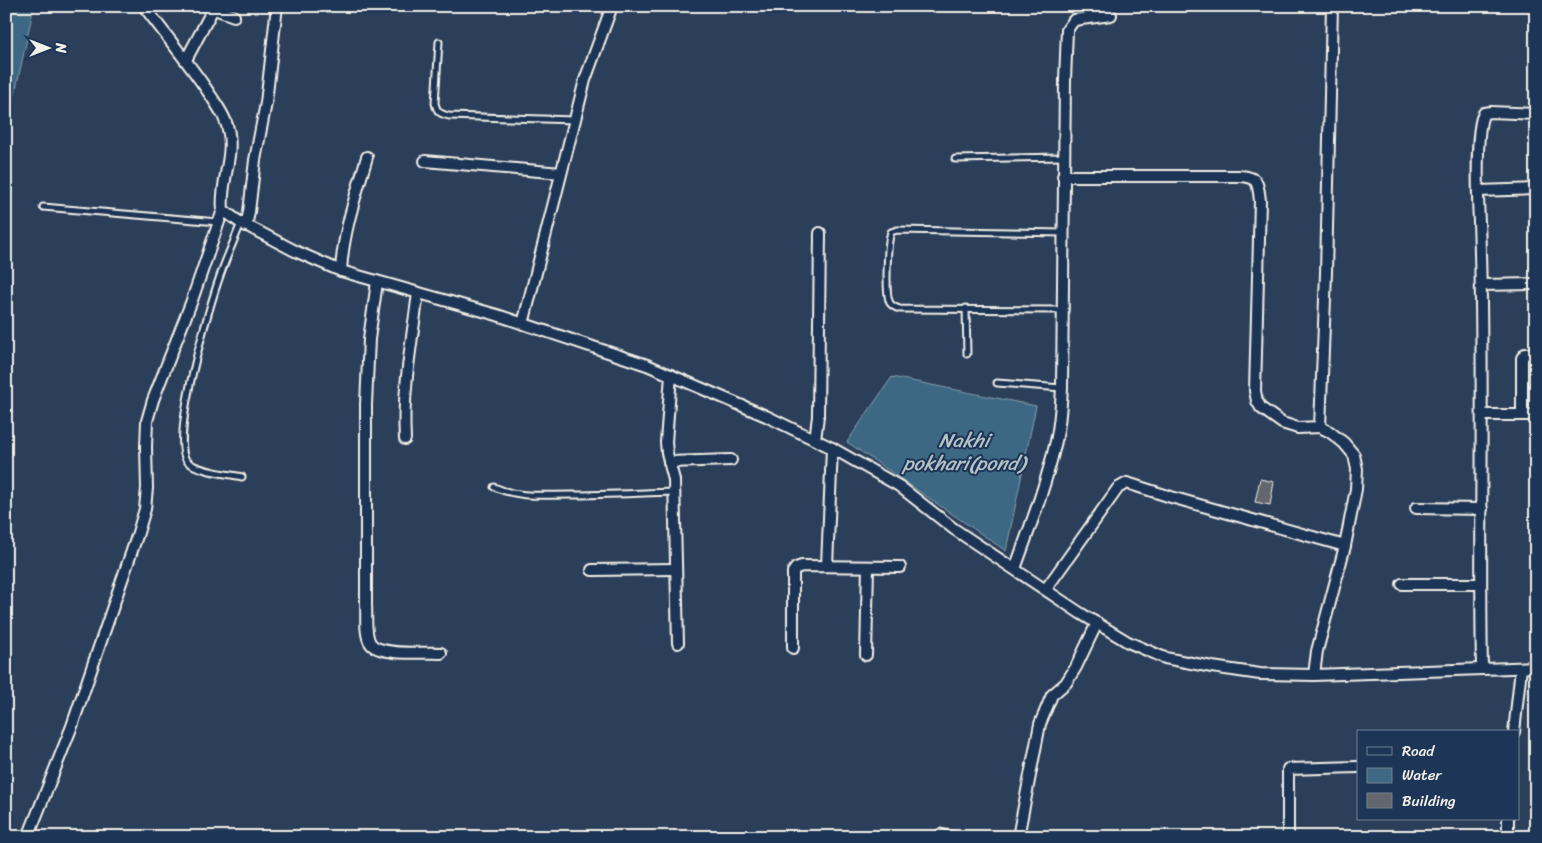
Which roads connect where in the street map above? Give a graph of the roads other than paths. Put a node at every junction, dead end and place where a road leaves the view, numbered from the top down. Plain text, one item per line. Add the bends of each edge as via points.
1 (144, 6) edge
2 (277, 6) edge
3 (612, 6) edge
4 (1332, 6) edge
5 (210, 7) edge
6 (1111, 15) dead end
7 (234, 16) dead end
8 (439, 42) dead end
9 (186, 60) junction
10 (1536, 114) edge
11 (575, 120) junction
12 (367, 157) dead end
13 (1063, 157) junction
14 (955, 159) dead end
15 (425, 161) dead end
16 (561, 173) junction
17 (1063, 176) junction
18 (1536, 189) edge
19 (1478, 191) junction
20 (43, 207) dead end
21 (225, 213) junction
22 (218, 222) junction
23 (242, 223) junction
24 (820, 233) dead end
25 (1063, 233) junction
26 (341, 271) junction
27 (377, 282) junction
28 (1536, 284) edge
29 (1482, 285) junction
30 (418, 294) junction
31 (966, 308) junction
32 (1062, 310) junction
33 (523, 324) junction
34 (1536, 353) edge
35 (967, 354) dead end
36 (671, 375) junction
37 (997, 383) dead end
38 (1062, 388) junction
39 (1483, 415) junction
40 (1522, 415) junction
41 (1536, 415) edge
42 (1320, 427) junction
43 (405, 439) dead end
44 (815, 440) junction
45 (832, 448) junction
46 (731, 460) dead end
47 (669, 462) junction
48 (242, 477) dead end
49 (494, 487) dead end
50 (674, 492) junction
51 (1416, 508) dead end
52 (1482, 508) junction
53 (1345, 546) junction
54 (827, 566) junction
55 (868, 567) junction
56 (900, 567) dead end
57 (676, 569) junction
58 (1015, 569) junction
59 (592, 570) dead end
60 (1402, 584) dead end
61 (1480, 584) junction
62 (1046, 589) junction
63 (1097, 623) junction
64 (678, 643) dead end
65 (793, 648) dead end
66 (441, 653) dead end
67 (866, 655) dead end
68 (1536, 667) edge
69 (1521, 668) junction
70 (1482, 669) junction
71 (1314, 675) junction
72 (1514, 730) edge
73 (1357, 768) edge
74 (1508, 820) edge
75 (940, 832) dead end
76 (28, 837) edge
77 (961, 837) edge
78 (1018, 837) edge
79 (1288, 837) edge
80 (1508, 837) edge

1 - 9 street
2 - 23 street via 266,103 254,160 250,212
3 - 11 street via 585,80
4 - 42 street
5 - 7 street
5 - 9 street
6 - 13 street via 1074,20 1067,30
8 - 11 lane via 436,110 441,114
9 - 21 street via 223,114 229,132 230,152 223,183
10 - 19 street via 1484,114 1480,130
11 - 16 street
12 - 26 street via 342,250
13 - 14 lane
13 - 17 street
15 - 16 street
16 - 33 street
17 - 25 street
17 - 42 street via 1254,178 1258,183 1260,201 1257,401 1282,423 1298,428
18 - 19 street
19 - 29 street
20 - 22 lane
21 - 22 street
21 - 23 street
22 - 76 street via 147,421 147,488 137,536 72,726
23 - 26 street
23 - 48 lane via 220,275 202,337 182,439 182,452 195,467
24 - 44 street
25 - 31 lane via 891,232 888,240 889,302 900,309
25 - 32 street
26 - 27 street
27 - 30 street
27 - 66 street via 369,339 366,404 368,637 378,650
28 - 29 street
29 - 39 street
30 - 33 street
30 - 43 street
31 - 32 lane
31 - 35 lane
32 - 38 street
33 - 36 street
34 - 40 street via 1525,354 1522,358
36 - 44 street
36 - 47 street via 666,442
37 - 38 lane
38 - 58 street via 1057,440
39 - 40 street
39 - 52 street
40 - 41 street
42 - 53 street via 1344,443 1354,455 1357,469
44 - 45 street
45 - 54 street
45 - 58 street via 899,486 954,529
46 - 47 street
47 - 50 street
49 - 50 lane via 513,494 530,495
50 - 57 street
51 - 52 street
52 - 61 street
53 - 62 street via 1127,483 1118,488
53 - 71 street via 1317,651
54 - 55 street
54 - 65 street via 802,566 793,572
55 - 56 street
55 - 67 street
57 - 59 street
57 - 64 street
58 - 62 street
60 - 61 street
61 - 70 street
62 - 63 street
63 - 71 street via 1128,642 1165,658 1260,674
63 - 78 street via 1076,667 1052,696 1040,724
68 - 69 street
69 - 70 street
69 - 72 street
70 - 71 street
73 - 79 street via 1288,769
74 - 80 street
75 - 77 lane

